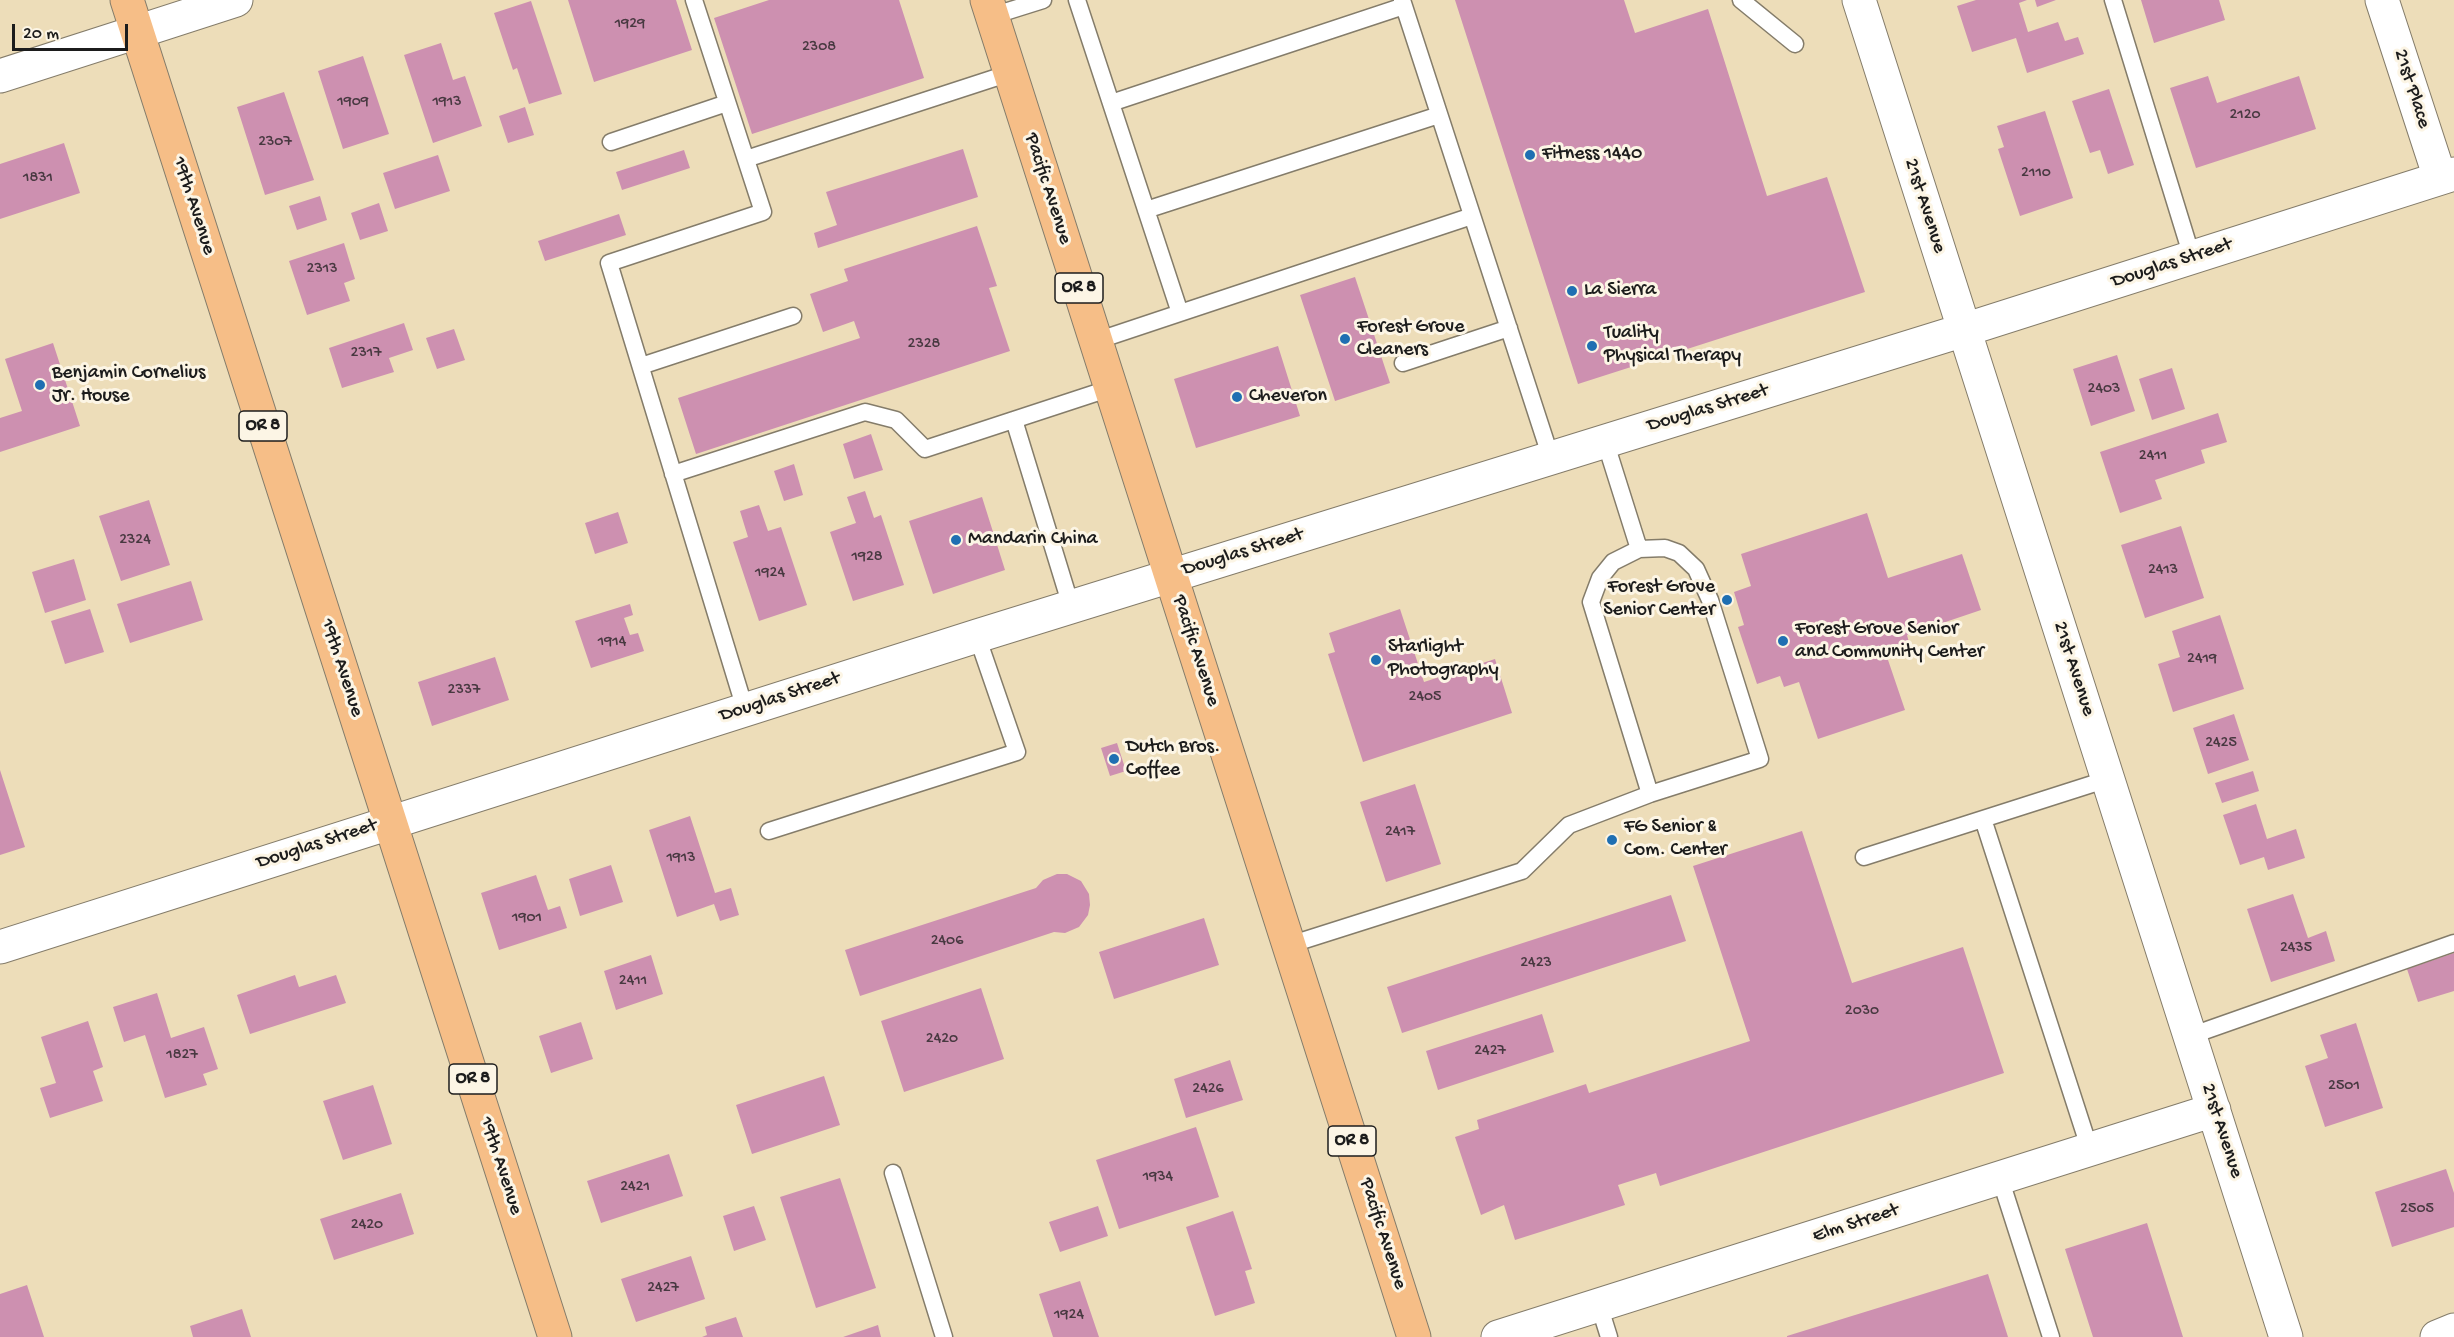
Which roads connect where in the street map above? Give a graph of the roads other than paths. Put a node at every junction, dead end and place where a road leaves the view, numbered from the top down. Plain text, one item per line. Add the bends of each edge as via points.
1 (127, 0) edge
2 (236, 0) edge
3 (694, 0) edge
4 (1043, 0) edge
5 (1077, 0) edge
6 (1741, 0) edge
7 (1859, 0) edge
8 (2113, 0) edge
9 (2382, 0) edge
10 (1403, 3) edge
11 (990, 8) edge
12 (136, 32) junction
13 (1795, 44) dead end
14 (1010, 73) junction
15 (0, 76) edge
16 (727, 103) junction
17 (1111, 103) junction
18 (1439, 115) junction
19 (611, 142) dead end
20 (746, 159) junction
21 (2447, 176) edge
22 (1146, 210) junction
23 (1472, 216) junction
24 (2192, 257) junction
25 (1180, 313) junction
26 (793, 315) dead end
27 (1509, 328) junction
28 (1964, 330) junction
29 (1096, 341) junction
30 (1403, 363) dead end
31 (641, 366) junction
32 (1111, 388) junction
33 (1014, 420) junction
34 (1605, 441) junction
35 (1551, 458) junction
36 (673, 474) junction
37 (1639, 549) junction
38 (1170, 575) junction
39 (1071, 606) junction
40 (978, 636) junction
41 (745, 709) junction
42 (2108, 779) junction
43 (1650, 794) junction
44 (1983, 819) junction
45 (390, 821) junction
46 (769, 831) dead end
47 (1864, 857) dead end
48 (2454, 943) edge
49 (1289, 945) junction
50 (0, 947) edge
51 (2190, 1036) junction
52 (2214, 1110) junction
53 (2090, 1150) junction
54 (893, 1173) dead end
55 (2000, 1178) junction
56 (1599, 1305) junction
57 (2454, 1330) edge
58 (553, 1337) edge
59 (944, 1337) edge
60 (1414, 1337) edge
61 (1498, 1337) edge
62 (1609, 1337) edge
63 (2051, 1337) edge
64 (2286, 1337) edge
65 (2437, 1337) edge

1 - 12 main road, 19th Avenue / OR 8
2 - 12 street
3 - 16 lane
4 - 11 lane
5 - 17 lane
6 - 13 lane
7 - 28 street, 21st Avenue
8 - 24 lane
9 - 21 street, 21st Place
10 - 17 lane
10 - 18 lane
11 - 14 main road, Pacific Avenue / OR 8
12 - 15 street
12 - 45 main road, 19th Avenue / OR 8
14 - 20 lane
14 - 29 main road, Pacific Avenue / OR 8
16 - 19 lane
16 - 20 lane
17 - 22 lane
18 - 22 lane
18 - 23 lane
20 - 31 lane via 763,212 609,263
21 - 24 street, Douglas Street
22 - 25 lane
23 - 25 lane
23 - 27 lane
24 - 28 street, Douglas Street
25 - 29 lane
26 - 31 lane
27 - 30 lane
27 - 35 lane
28 - 34 street, Douglas Street
28 - 42 street, 21st Avenue
29 - 32 main road, Pacific Avenue / OR 8
31 - 36 lane
32 - 33 lane
32 - 38 main road, Pacific Avenue / OR 8
33 - 36 lane via 925,449 896,420 866,412
33 - 39 lane
34 - 35 street, Douglas Street
34 - 37 lane
35 - 38 street, Douglas Street
36 - 41 lane
37 - 43 lane via 1613,562 1600,578 1591,602
37 - 43 lane via 1665,548 1679,553 1696,569 1710,600 1760,759
38 - 39 street, Douglas Street
38 - 49 main road, Pacific Avenue / OR 8
39 - 40 street, Douglas Street
40 - 41 street, Douglas Street
40 - 46 lane via 1017,753
41 - 45 street, Douglas Street
42 - 44 lane
42 - 51 street, 21st Avenue
43 - 49 lane via 1569,825 1522,871
44 - 47 lane
44 - 53 lane
45 - 50 street, Douglas Street
45 - 58 main road, 19th Avenue / OR 8
48 - 51 lane
49 - 60 main road, Pacific Avenue / OR 8
51 - 52 street, 21st Avenue
52 - 53 street, Elm Street
52 - 64 street, 21st Avenue
53 - 55 street, Elm Street
54 - 59 lane
55 - 56 street, Elm Street
55 - 63 lane
56 - 61 street, Elm Street
56 - 62 lane
57 - 65 street

